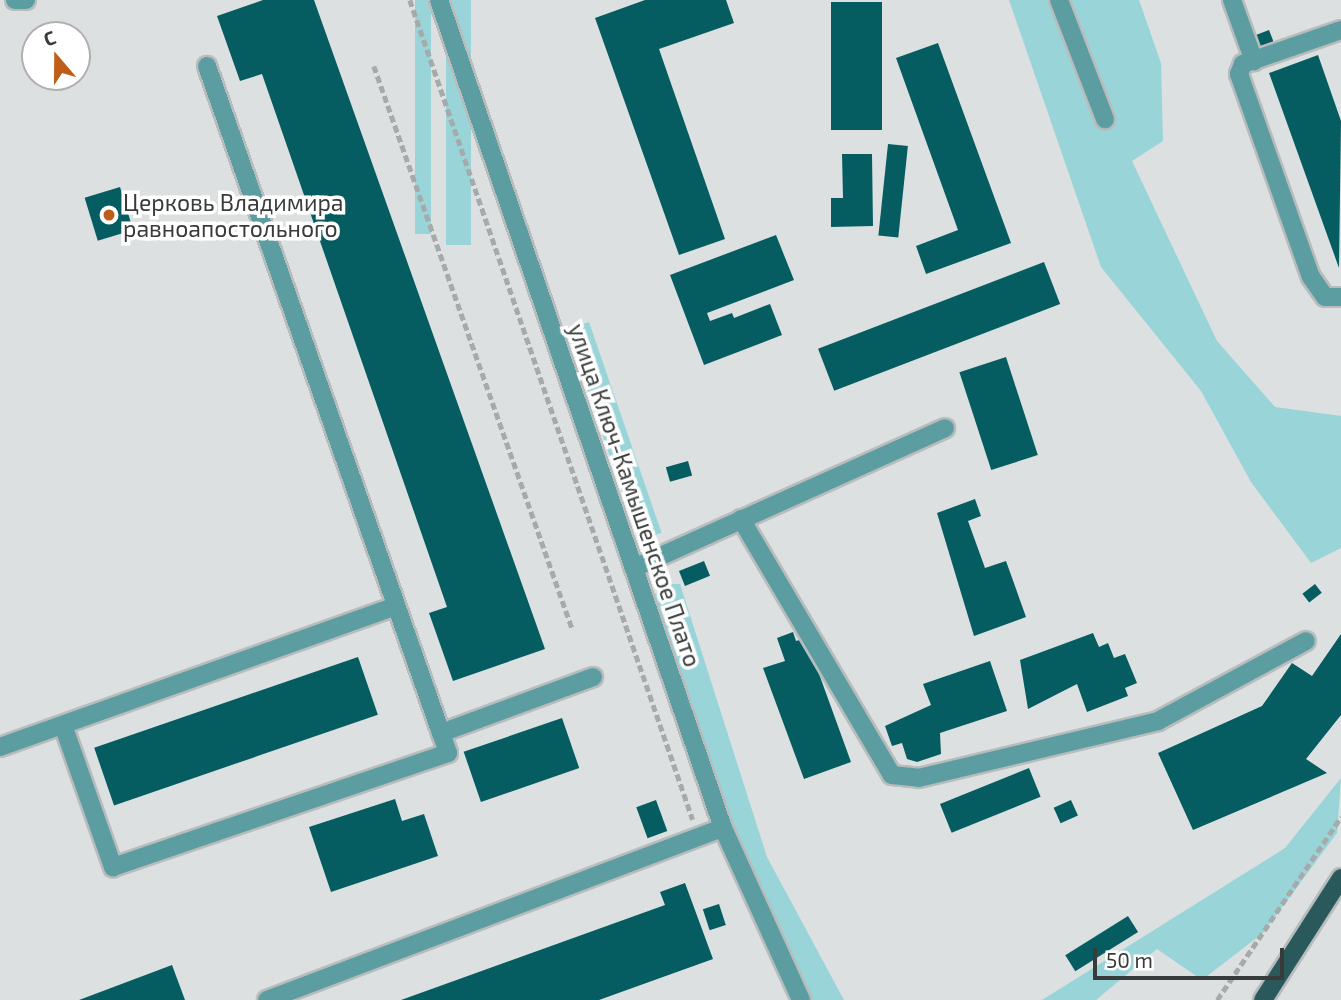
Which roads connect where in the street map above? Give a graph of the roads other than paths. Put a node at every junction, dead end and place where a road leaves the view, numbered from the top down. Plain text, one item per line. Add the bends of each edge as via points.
1 (15, 0) edge
2 (26, 0) edge
3 (439, 0) edge
4 (1059, 0) edge
5 (1232, 0) edge
6 (1341, 30) edge
7 (1254, 61) junction
8 (207, 66) dead end
9 (1105, 119) dead end
10 (1341, 297) edge
11 (946, 428) dead end
12 (741, 519) junction
13 (634, 568) junction
14 (395, 606) junction
15 (1306, 641) dead end
16 (593, 677) dead end
17 (63, 725) junction
18 (441, 733) junction
19 (0, 747) edge
20 (723, 828) junction
21 (1341, 878) edge
22 (267, 1000) edge
23 (800, 1000) edge
24 (1263, 1000) edge

1 - 2 street
3 - 13 street, улица Ключ-Камышенское Плато
4 - 9 street
5 - 7 street
6 - 7 street
7 - 10 street via 1239,74 1311,277 1325,297
8 - 14 street
11 - 12 street
12 - 13 street
12 - 15 street via 892,775 919,778 1158,720
13 - 20 street, улица Ключ-Камышенское Плато
14 - 17 street
14 - 18 street
16 - 18 street
17 - 18 street via 113,867 448,752
17 - 19 street
20 - 22 street
20 - 23 street, улица Ключ-Камышенское Плато
21 - 24 main road

